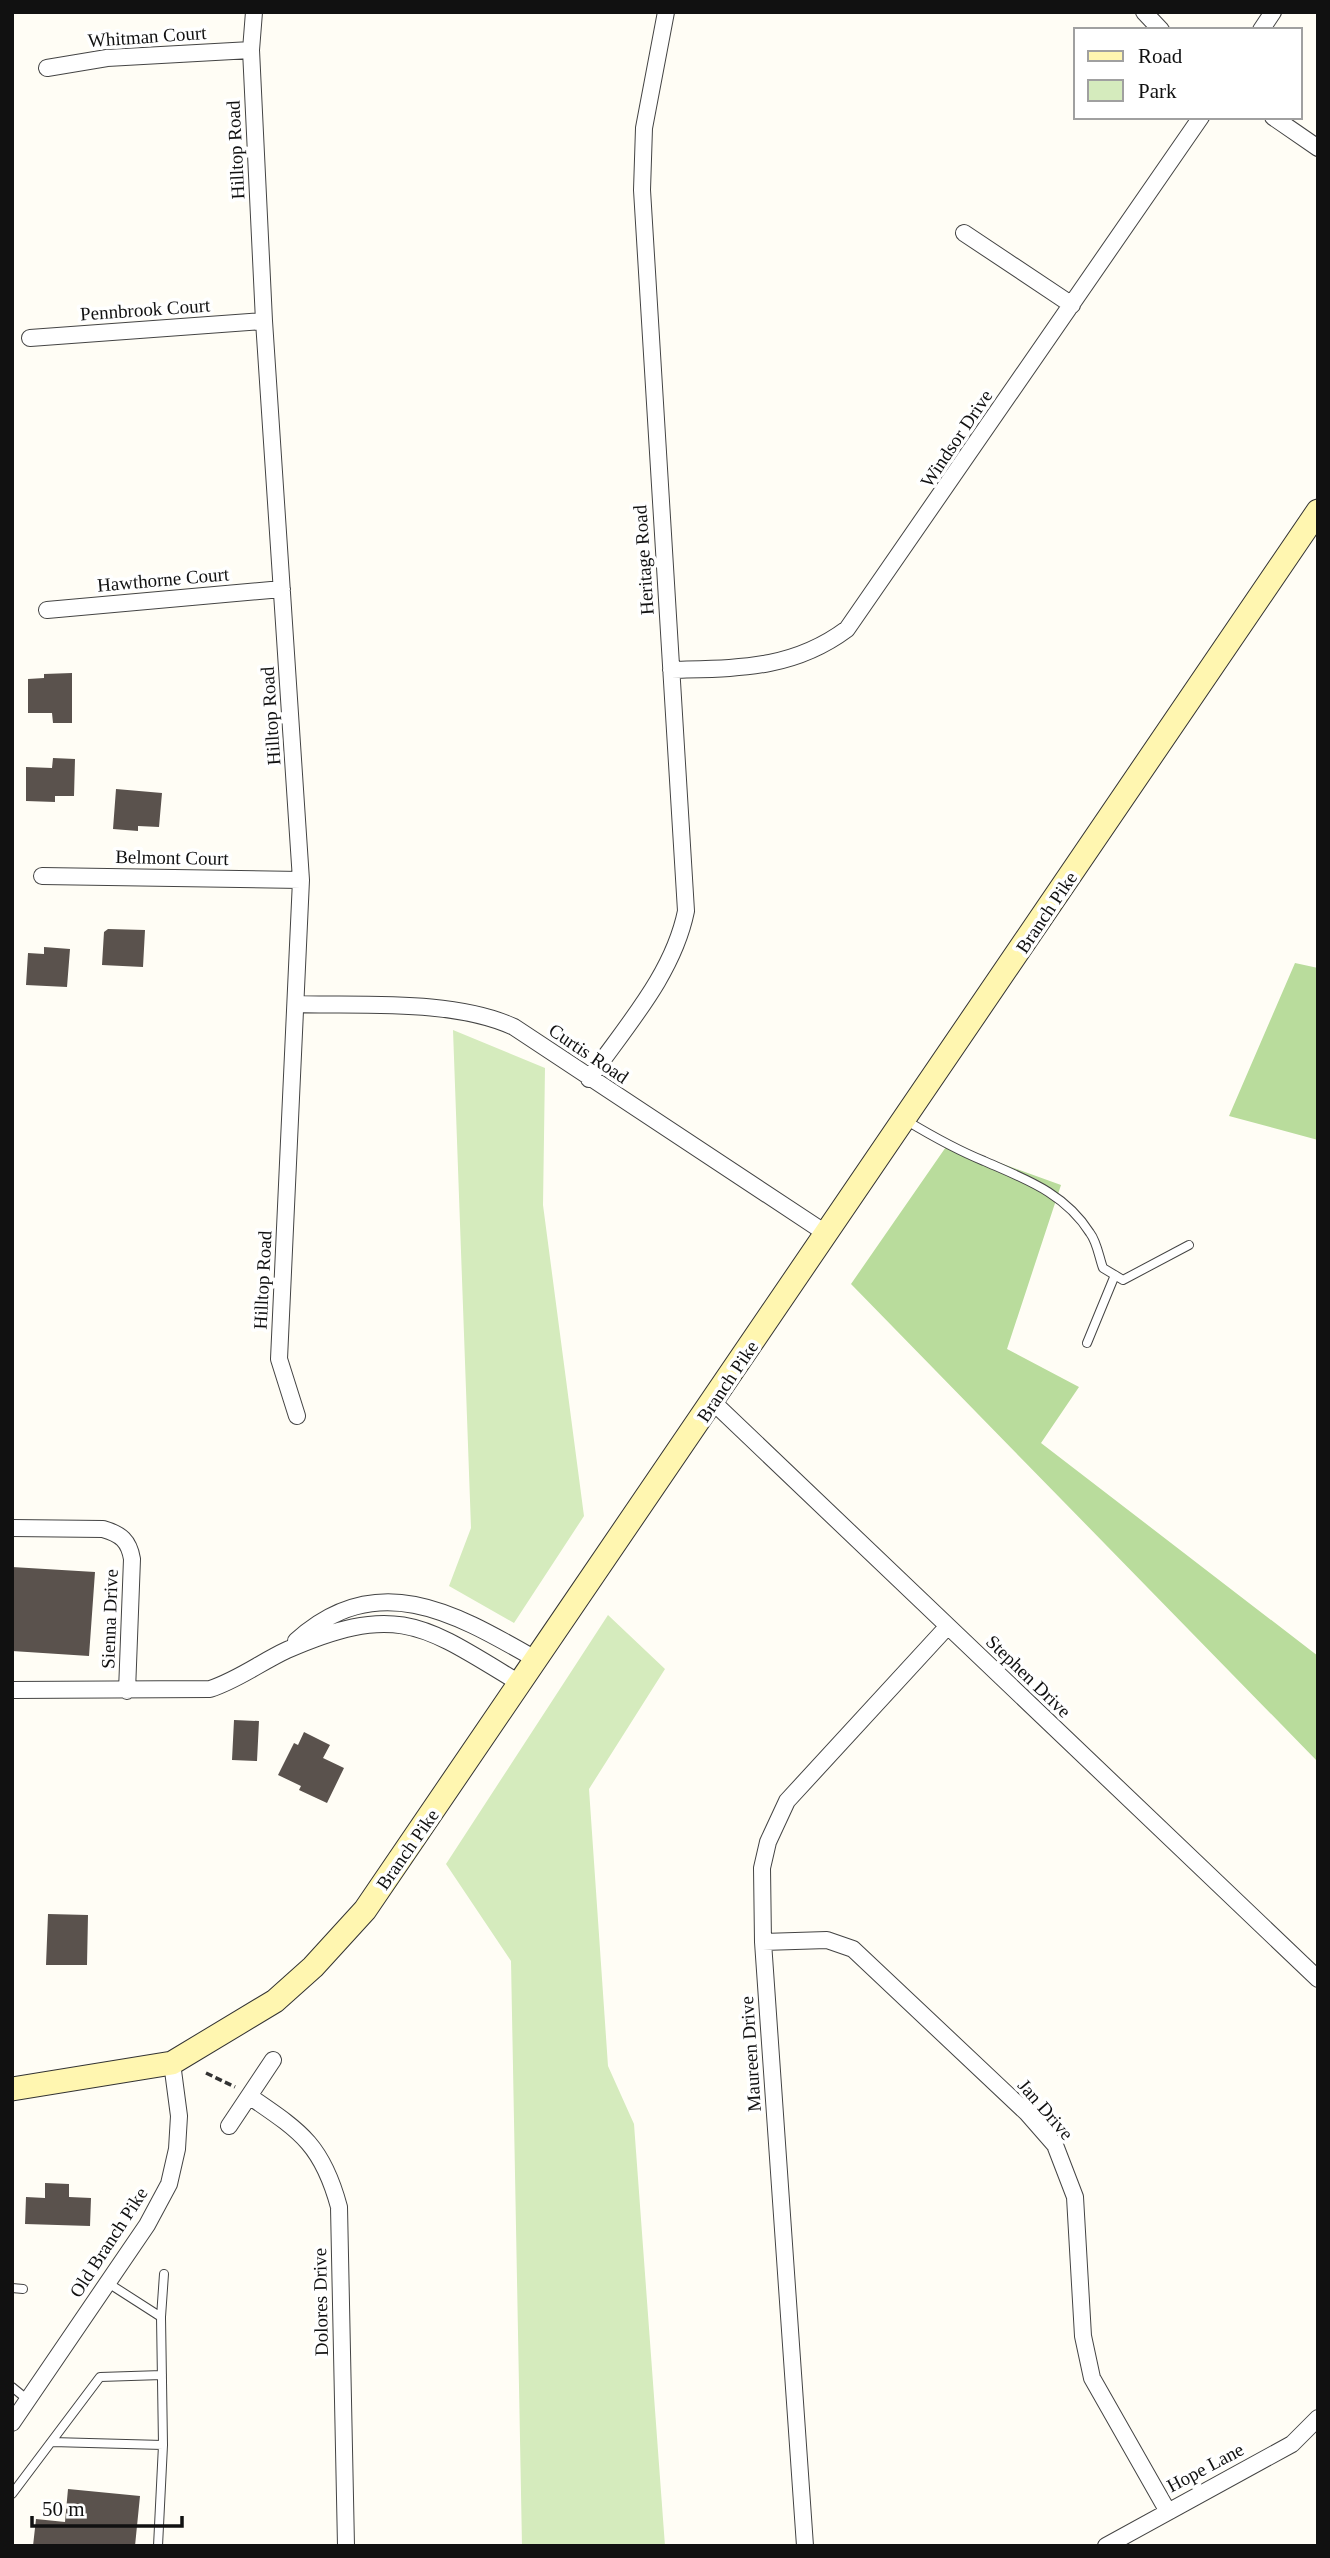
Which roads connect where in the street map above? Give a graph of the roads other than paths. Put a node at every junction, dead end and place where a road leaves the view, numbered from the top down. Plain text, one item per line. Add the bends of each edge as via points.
1 (254, 12) edge
2 (666, 12) edge
3 (1144, 12) edge
4 (1273, 12) edge
5 (1159, 28) edge
6 (1262, 28) edge
7 (251, 50) junction
8 (47, 68) dead end
9 (1200, 119) edge
10 (1275, 119) edge
11 (1318, 148) edge
12 (964, 233) dead end
13 (1072, 305) junction
14 (264, 321) junction
15 (30, 338) dead end
16 (1318, 511) edge
17 (282, 589) junction
18 (47, 610) dead end
19 (671, 670) junction
20 (42, 876) dead end
21 (301, 880) junction
22 (296, 1004) junction
23 (589, 1079) junction
24 (905, 1119) junction
25 (827, 1234) junction
26 (1189, 1245) dead end
27 (1115, 1275) junction
28 (1087, 1343) dead end
29 (713, 1402) junction
30 (297, 1416) dead end
31 (12, 1528) edge
32 (947, 1627) junction
33 (284, 1652) junction
34 (537, 1660) junction
35 (521, 1684) junction
36 (12, 1690) edge
37 (127, 1691) junction
38 (763, 1942) junction
39 (1318, 1979) edge
40 (273, 2060) dead end
41 (172, 2063) junction
42 (12, 2089) edge
43 (245, 2093) junction
44 (229, 2126) dead end
45 (164, 2274) dead end
46 (108, 2283) junction
47 (12, 2288) edge
48 (23, 2289) dead end
49 (161, 2317) junction
50 (162, 2375) junction
51 (12, 2388) edge
52 (29, 2400) junction
53 (1318, 2418) edge
54 (12, 2423) edge
55 (52, 2442) junction
56 (163, 2445) junction
57 (12, 2494) edge
58 (1167, 2510) junction
59 (158, 2546) edge
60 (346, 2546) edge
61 (805, 2546) edge
62 (1106, 2546) edge

1 - 7 street, Hilltop Road
2 - 19 street, Heritage Road via 644,128 642,190
3 - 5 street
4 - 6 street
7 - 8 street, Whitman Court via 107,58
7 - 14 street, Hilltop Road
9 - 13 street, Windsor Drive
10 - 11 street
12 - 13 street
13 - 19 street, Windsor Drive via 847,629 814,652 794,659 759,666
14 - 15 street, Pennbrook Court
14 - 17 street, Hilltop Road
16 - 24 street, Branch Pike
17 - 18 street, Hawthorne Court
17 - 21 street, Hilltop Road
19 - 23 street, Heritage Road via 686,892 680,938 666,967
20 - 21 street, Belmont Court
21 - 22 street, Hilltop Road
22 - 23 street, Curtis Road via 480,1013 514,1027
22 - 30 street, Hilltop Road via 279,1359
23 - 25 street, Curtis Road
24 - 25 street, Branch Pike
24 - 27 lane via 1057,1196 1092,1235 1103,1268
25 - 29 street, Branch Pike
26 - 27 lane via 1123,1280
27 - 28 lane
29 - 32 street, Stephen Drive
29 - 34 street, Branch Pike
31 - 37 street, Sienna Drive via 103,1530 130,1547
32 - 38 street, Maureen Drive via 787,1801 762,1868
32 - 39 street, Stephen Drive
33 - 34 street, Sienna Drive via 336,1614 392,1602 453,1614
33 - 35 street, Sienna Drive via 354,1626 399,1623 442,1636
33 - 37 street, Sienna Drive via 236,1680 210,1689
34 - 35 street, Branch Pike
35 - 41 street, Branch Pike via 342,1937 275,2001
36 - 37 street, Sienna Drive
38 - 58 street, Jan Drive via 827,1940 853,1949 1055,2145 1075,2197 1083,2336 1092,2378
38 - 61 street, Maureen Drive
40 - 43 street
41 - 42 street, Branch Pike
41 - 46 street, Old Branch Pike via 178,2116 169,2184
43 - 44 street
43 - 60 street, Dolores Drive via 312,2144 329,2172 339,2207
45 - 49 lane
46 - 49 lane
46 - 52 street, Old Branch Pike
47 - 48 lane
49 - 50 lane
50 - 55 lane via 100,2377
50 - 56 lane
51 - 52 lane
52 - 54 street, Old Branch Pike
53 - 58 street, Hope Lane via 1292,2444
55 - 56 lane
55 - 57 lane
56 - 59 lane
58 - 62 street, Hope Lane

